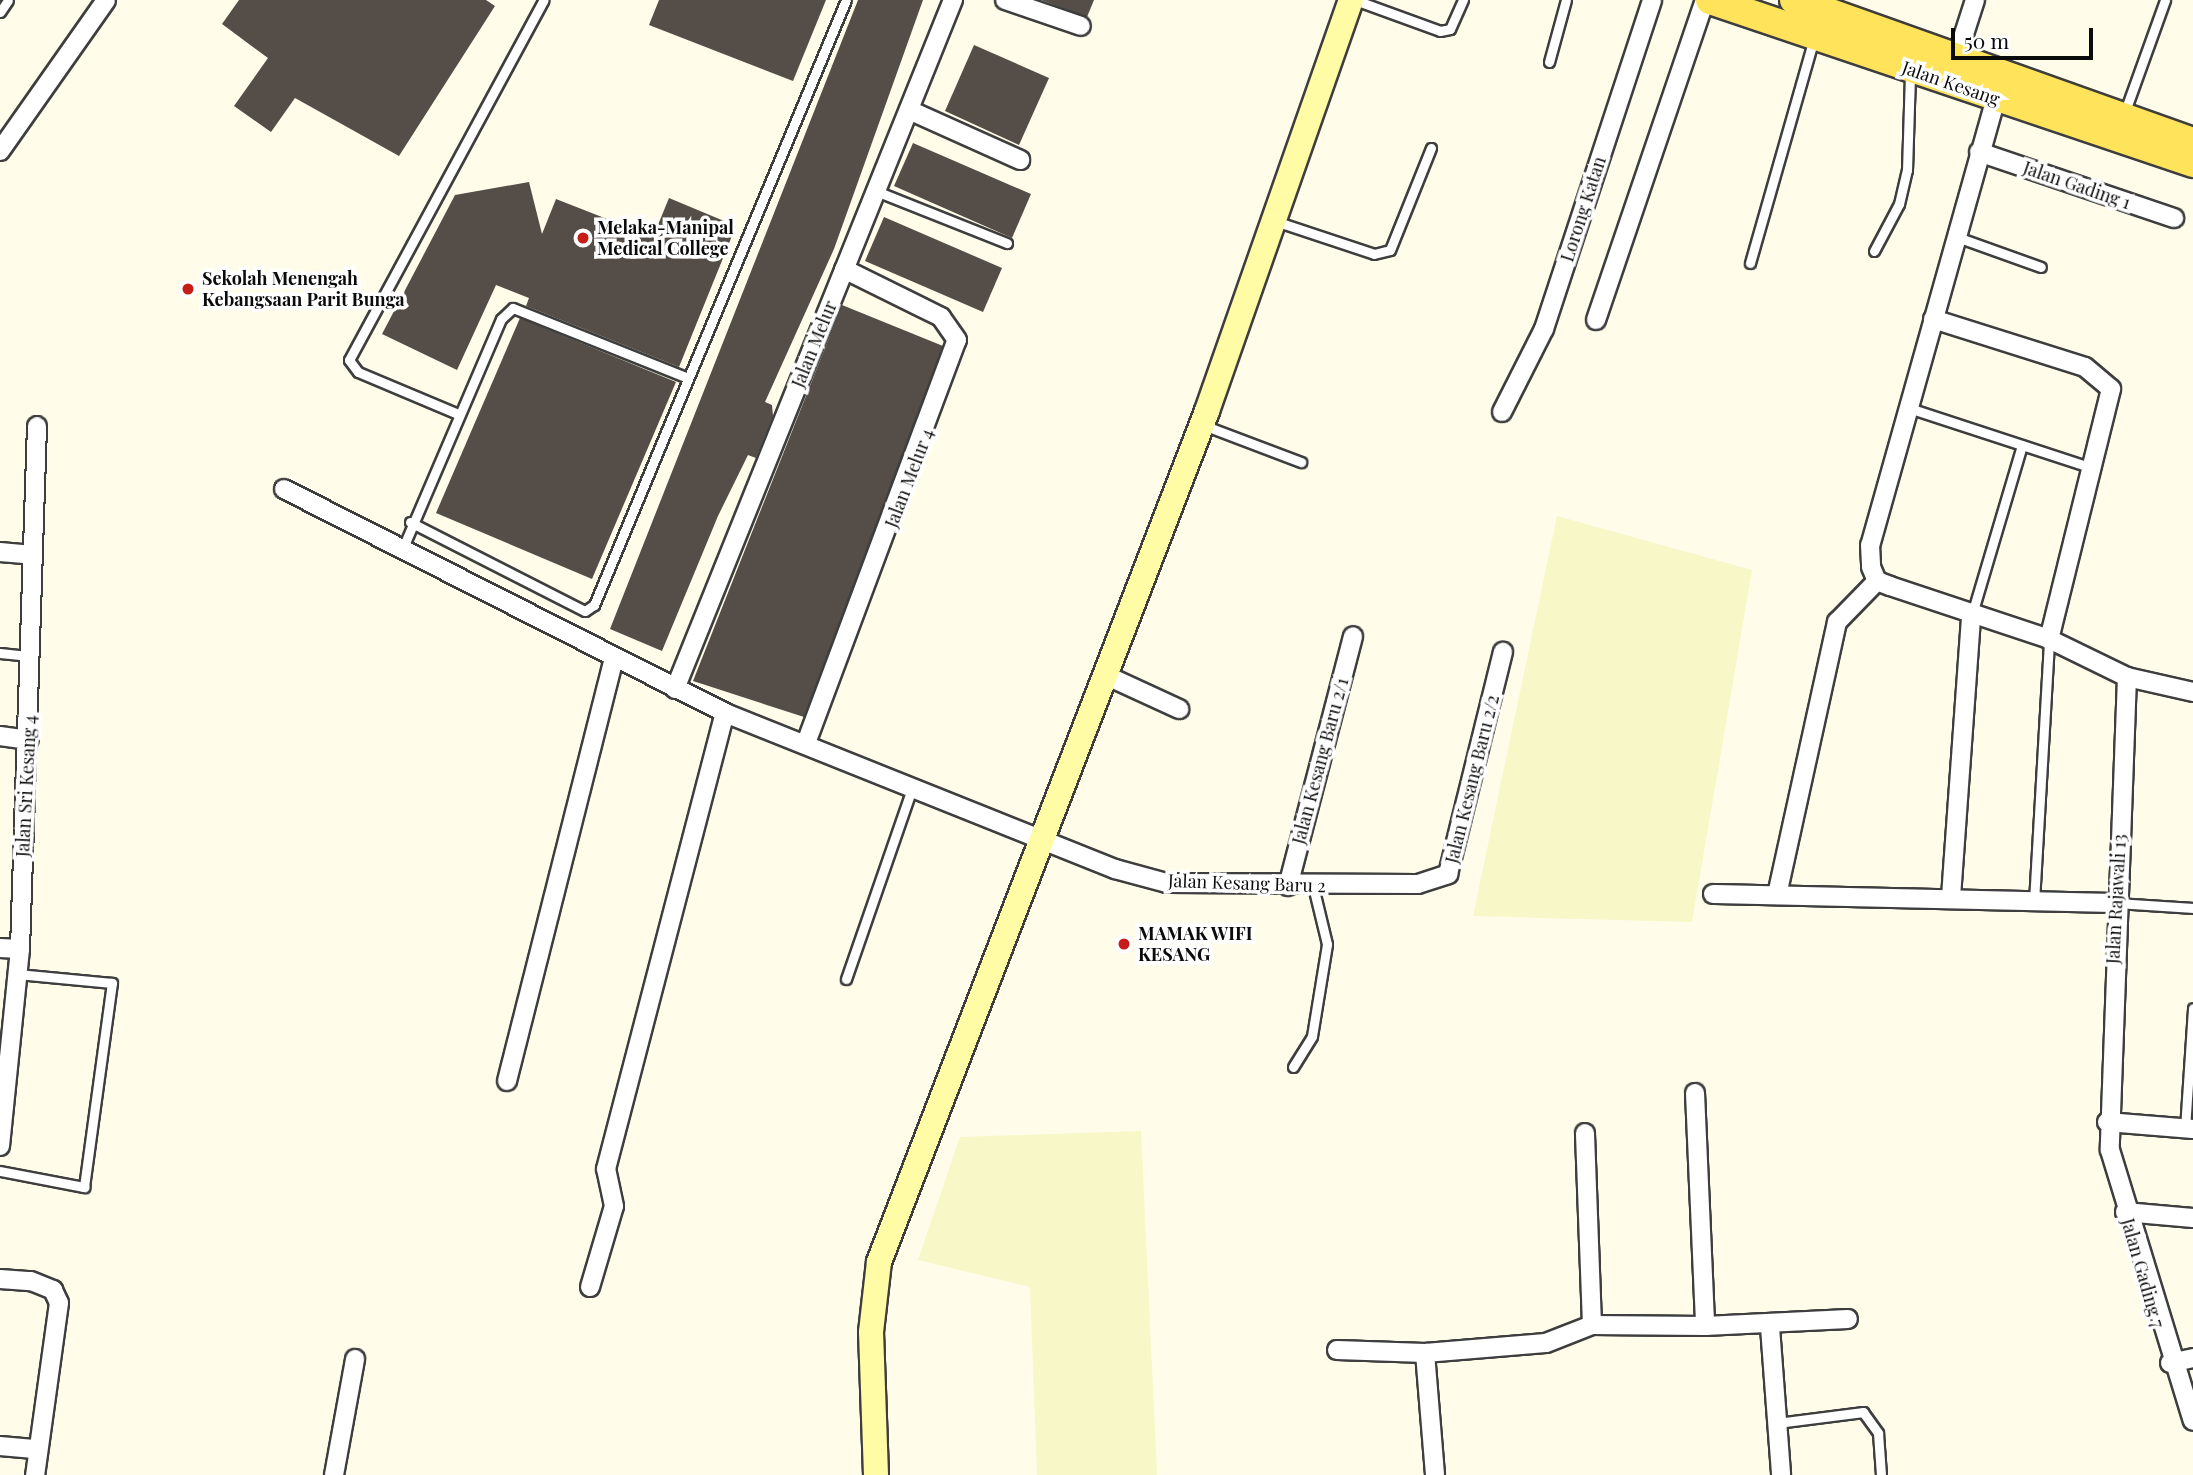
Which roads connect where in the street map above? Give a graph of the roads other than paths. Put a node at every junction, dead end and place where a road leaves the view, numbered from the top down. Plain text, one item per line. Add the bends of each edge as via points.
1 (8, 0) edge
2 (106, 0) edge
3 (544, 0) edge
4 (846, 0) edge
5 (953, 0) edge
6 (1005, 0) edge
7 (1463, 0) edge
8 (1566, 0) edge
9 (1652, 0) edge
10 (1708, 0) edge
11 (1794, 0) edge
12 (1975, 0) edge
13 (2165, 0) edge
14 (1362, 1) edge
15 (0, 12) edge
16 (1081, 26) dead end
17 (1815, 36) junction
18 (1958, 50) junction
19 (1549, 62) dead end
20 (1911, 69) junction
21 (1996, 98) junction
22 (2126, 108) junction
23 (909, 110) junction
24 (2193, 142) edge
25 (2, 144) edge
26 (1431, 148) dead end
27 (1979, 152) junction
28 (1020, 160) dead end
29 (2193, 163) edge
30 (876, 191) junction
31 (2174, 218) dead end
32 (1273, 221) junction
33 (1956, 237) junction
34 (1007, 243) dead end
35 (1874, 251) dead end
36 (1750, 263) dead end
37 (2041, 267) dead end
38 (844, 269) junction
39 (1933, 319) junction
40 (1595, 320) dead end
41 (688, 378) junction
42 (1909, 408) junction
43 (1502, 412) dead end
44 (458, 414) junction
45 (1202, 425) junction
46 (37, 426) dead end
47 (2022, 445) junction
48 (1301, 462) dead end
49 (2093, 468) junction
50 (284, 489) dead end
51 (410, 522) junction
52 (0, 552) edge
53 (401, 553) junction
54 (33, 555) junction
55 (1877, 581) junction
56 (1971, 616) junction
57 (1353, 636) dead end
58 (2049, 639) junction
59 (1503, 652) dead end
60 (0, 653) edge
61 (31, 656) junction
62 (614, 659) junction
63 (1103, 674) junction
64 (2127, 677) junction
65 (674, 689) junction
66 (2193, 692) edge
67 (1178, 709) dead end
68 (725, 713) junction
69 (0, 736) edge
70 (29, 740) junction
71 (806, 743) junction
72 (912, 788) junction
73 (1040, 840) junction
74 (1418, 884) joint
75 (1287, 886) junction
76 (1313, 886) junction
77 (1713, 894) dead end
78 (1777, 895) junction
79 (1951, 897) junction
80 (2115, 903) junction
81 (2034, 904) junction
82 (2193, 908) edge
83 (0, 948) edge
84 (20, 949) junction
85 (17, 974) junction
86 (846, 979) dead end
87 (2193, 1008) edge
88 (5, 1035) edge
89 (1293, 1067) dead end
90 (507, 1081) dead end
91 (1695, 1093) dead end
92 (2, 1120) edge
93 (2107, 1122) junction
94 (2189, 1129) edge
95 (1585, 1133) dead end
96 (0, 1146) edge
97 (0, 1171) edge
98 (2125, 1212) junction
99 (2193, 1218) edge
100 (0, 1279) edge
101 (590, 1287) dead end
102 (1848, 1319) dead end
103 (1592, 1325) junction
104 (1705, 1326) junction
105 (1770, 1327) junction
106 (1337, 1350) dead end
107 (1425, 1353) junction
108 (2193, 1358) edge
109 (355, 1359) dead end
110 (2170, 1363) junction
111 (2193, 1421) edge
112 (1777, 1423) junction
113 (0, 1446) edge
114 (37, 1449) junction
115 (35, 1475) edge
116 (334, 1475) edge
117 (876, 1475) edge
118 (1435, 1475) edge
119 (1781, 1475) edge
120 (1881, 1475) edge

1 - 15 lane
2 - 25 street
3 - 44 lane via 349,360 358,372
4 - 41 lane
5 - 23 street, Jalan Melur
6 - 16 street
7 - 14 lane via 1450,29 1440,31
8 - 19 lane
9 - 43 street, Lorong Katan via 1544,329
10 - 17 main road, Jalan Kesang
10 - 40 street
11 - 18 main road, Jalan Kesang via 1852,11
12 - 18 street
13 - 22 lane
14 - 32 street
17 - 20 main road, Jalan Kesang
17 - 36 lane
18 - 22 main road, Jalan Kesang
20 - 21 main road, Jalan Kesang
20 - 35 lane via 1905,102 1907,170 1899,204
21 - 27 street
21 - 29 main road, Jalan Kesang
22 - 24 main road, Jalan Kesang
23 - 28 street
23 - 30 street, Jalan Melur
26 - 32 lane via 1390,250 1374,254
27 - 31 street, Jalan Gading 1
27 - 33 street
30 - 34 lane
30 - 38 street, Jalan Melur
32 - 45 street
33 - 37 lane
33 - 39 street
38 - 65 street, Jalan Melur
38 - 71 street, Jalan Melur 4 via 941,317 957,341
39 - 42 street
39 - 49 street via 2102,376 2111,389
41 - 44 lane via 513,308 501,319
41 - 51 lane via 590,609
42 - 47 lane
42 - 55 street via 1870,545
44 - 51 lane
45 - 48 lane
45 - 63 street
46 - 54 street, Jalan Sri Kesang 4
47 - 49 lane
47 - 56 lane
49 - 58 street
50 - 53 street
51 - 53 lane
52 - 54 street
53 - 62 street
54 - 61 street, Jalan Sri Kesang 4
55 - 56 street
55 - 78 street via 1837,622
56 - 58 street
56 - 79 street
57 - 75 street, Jalan Kesang Baru 2/1
58 - 64 street
58 - 81 lane
59 - 74 street, Jalan Kesang Baru 2/2 via 1458,847 1448,874
60 - 61 lane
61 - 70 street, Jalan Sri Kesang 4
62 - 65 street
62 - 90 street
63 - 67 street
63 - 73 street
64 - 66 street
64 - 80 street, Jalan Rajawali 13
65 - 68 street
68 - 71 street
68 - 101 street via 606,1169 614,1206
69 - 70 street
70 - 84 street, Jalan Sri Kesang 4
71 - 72 street
72 - 73 street
72 - 86 lane
73 - 75 street, Jalan Kesang Baru 2 via 1167,883
73 - 117 street via 879,1262 871,1332
74 - 76 street, Jalan Kesang Baru 2
75 - 76 street, Jalan Kesang Baru 2
76 - 89 lane via 1327,944 1312,1036
77 - 78 street
78 - 79 street
79 - 81 street
80 - 81 street
80 - 82 lane
80 - 93 street, Jalan Rajawali 13
83 - 84 street
84 - 85 street, Jalan Sri Kesang 4
85 - 88 street, Jalan Sri Kesang 4
85 - 97 lane via 112,983 84,1187
87 - 94 lane
88 - 92 street, Jalan Sri Kesang 4
91 - 104 street
92 - 96 street, Jalan Sri Kesang 4
93 - 94 street
93 - 98 street, Jalan Gading 7
95 - 103 street
98 - 99 street
98 - 110 street, Jalan Gading 7
100 - 114 street via 31,1281 53,1290 59,1303
102 - 105 street
103 - 104 street
103 - 107 street via 1546,1343
104 - 105 street
105 - 112 street
106 - 107 street
107 - 118 street
108 - 110 street
109 - 116 street
110 - 111 street, Jalan Gading 7
112 - 119 street
112 - 120 lane via 1863,1412 1878,1433
113 - 114 street
114 - 115 street

